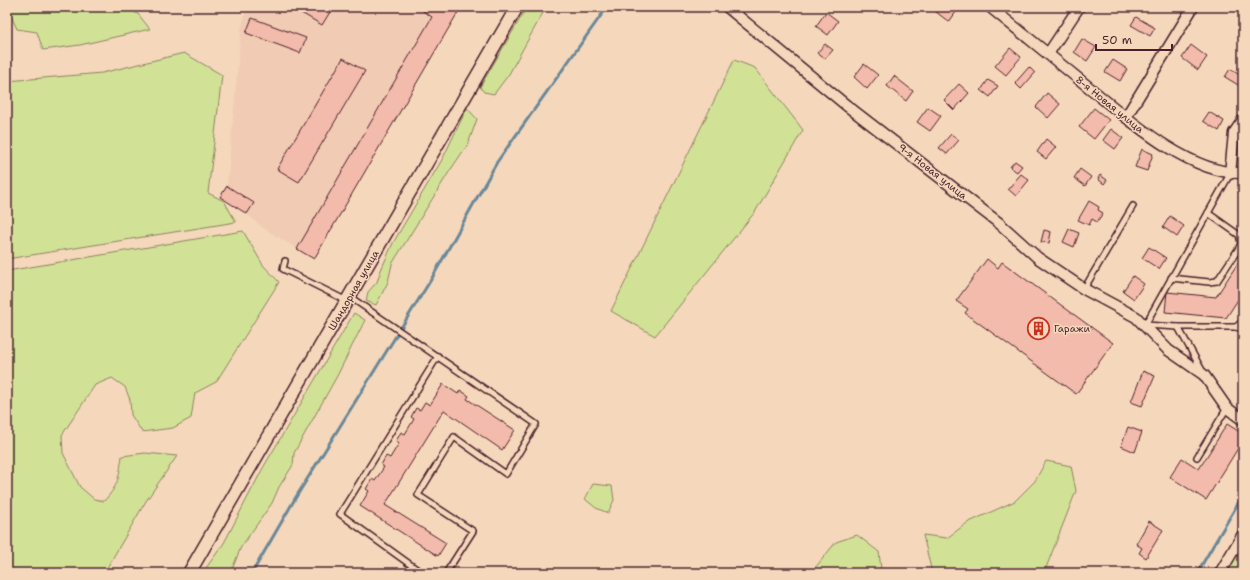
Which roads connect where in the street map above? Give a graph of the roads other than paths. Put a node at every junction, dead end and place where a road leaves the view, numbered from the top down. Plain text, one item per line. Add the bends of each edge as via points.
1 (517, 7) edge
2 (727, 7) edge
3 (990, 7) edge
4 (1079, 7) edge
5 (1193, 7) edge
6 (1048, 54) junction
7 (1126, 117) junction
8 (1243, 120) edge
9 (1243, 173) edge
10 (1230, 174) junction
11 (1133, 206) dead end
12 (1208, 213) junction
13 (285, 261) dead end
14 (1171, 278) junction
15 (1084, 289) junction
16 (348, 298) junction
17 (1243, 322) edge
18 (1145, 325) junction
19 (1178, 327) junction
20 (1236, 327) junction
21 (1243, 329) edge
22 (438, 356) junction
23 (1204, 375) junction
24 (1227, 408) junction
25 (1243, 420) edge
26 (1197, 457) dead end
27 (1243, 534) edge
28 (189, 573) edge
29 (422, 573) edge
30 (446, 573) edge
31 (1220, 573) edge

1 - 16 street, Шандорная улица
2 - 15 street, 9-я Новая улица via 846,105 999,223 1038,258
3 - 6 street, 8-я Новая улица
4 - 6 street
5 - 7 street
6 - 7 street, 8-я Новая улица
7 - 10 street, 8-я Новая улица via 1150,136 1195,162
8 - 10 street via 1234,133
9 - 10 street, 8-я Новая улица
10 - 12 lane
11 - 15 lane
12 - 14 lane
12 - 14 lane via 1239,234 1240,248 1217,281
13 - 16 lane via 284,269
14 - 18 lane
15 - 18 street, 9-я Новая улица via 1129,313
16 - 22 lane
16 - 28 street, Шандорная улица
17 - 20 lane
18 - 19 lane
18 - 23 street, 9-я Новая улица via 1168,350
19 - 20 lane
19 - 23 lane
20 - 21 lane
22 - 29 lane via 340,514
22 - 30 lane via 536,424 506,474 454,437 418,495 473,531
23 - 24 street
24 - 25 street
24 - 26 lane
27 - 31 street

